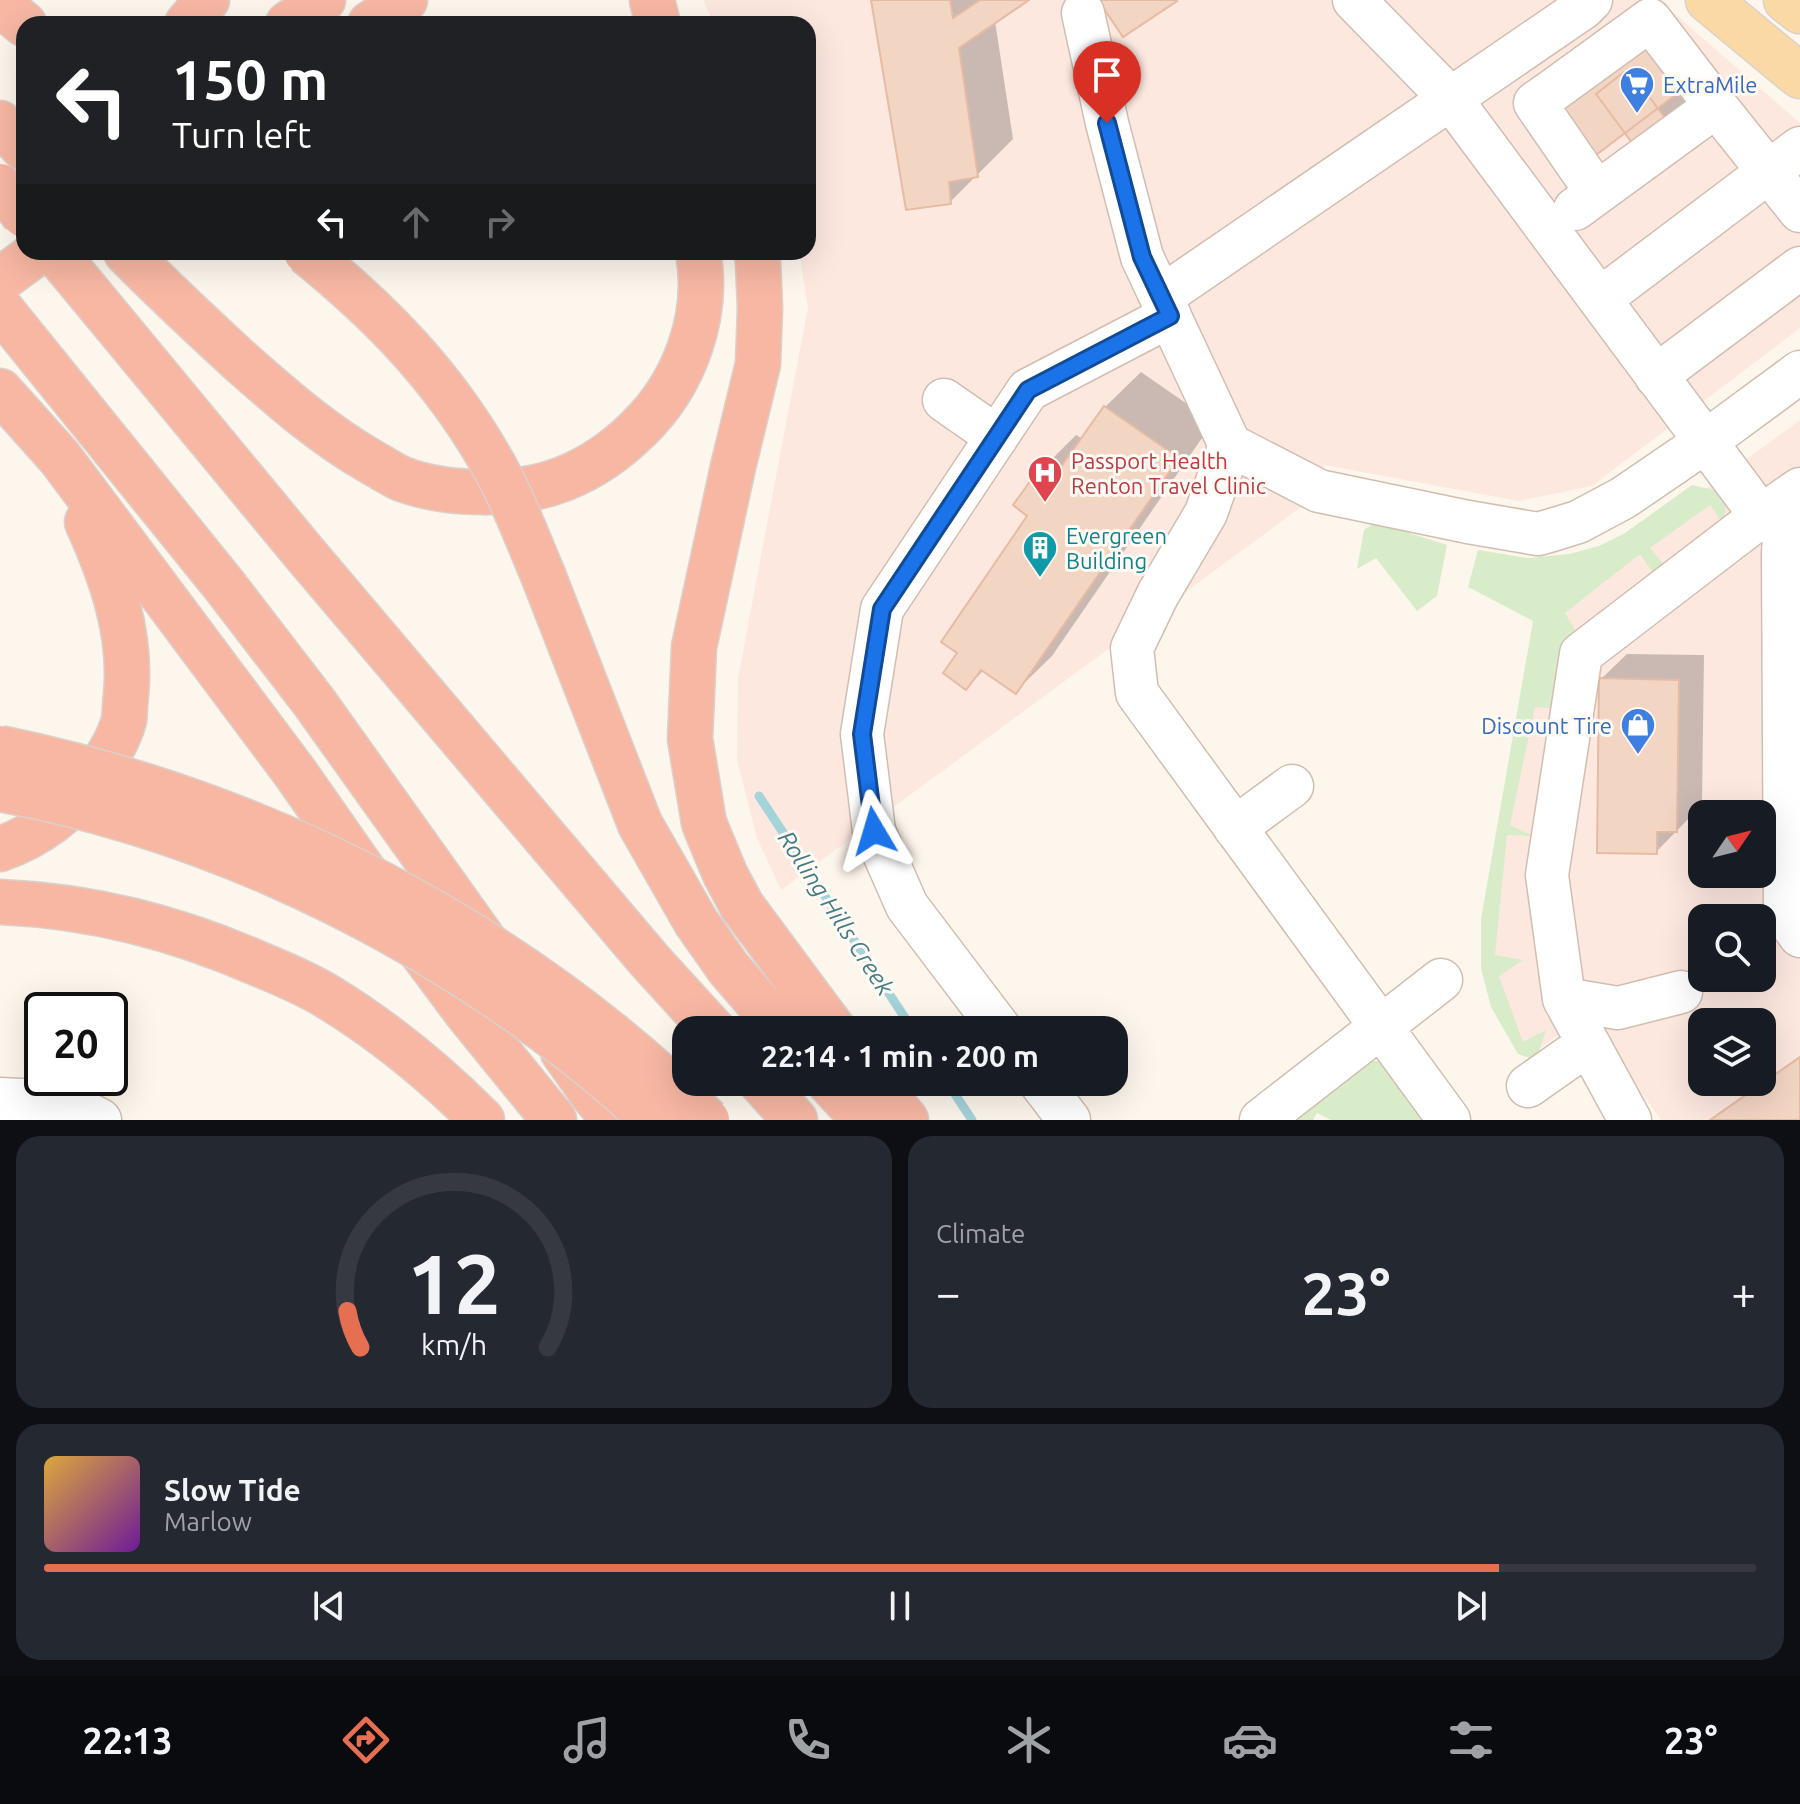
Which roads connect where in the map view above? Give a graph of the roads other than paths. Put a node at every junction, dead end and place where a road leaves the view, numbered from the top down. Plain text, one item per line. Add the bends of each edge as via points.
1 (207, 0) edge
2 (323, 0) edge
3 (405, 0) edge
4 (1354, 0) edge
5 (1708, 0) edge
6 (0, 4) edge
7 (1587, 4) edge
8 (1083, 13) dead end
9 (194, 16) edge
10 (300, 16) edge
11 (382, 16) edge
12 (16, 17) edge
13 (1613, 47) junction
14 (1516, 53) junction
15 (1800, 76) edge
16 (1548, 94) junction
17 (1450, 98) junction
18 (1716, 106) junction
19 (0, 123) edge
20 (16, 140) edge
21 (1785, 160) edge
22 (0, 186) edge
23 (1597, 193) junction
24 (16, 194) edge
25 (16, 205) edge
26 (0, 211) edge
27 (1800, 211) edge
28 (1549, 228) junction
29 (27, 260) edge
30 (62, 260) edge
31 (134, 260) edge
32 (316, 260) edge
33 (698, 260) edge
34 (758, 260) edge
35 (1800, 268) edge
36 (0, 280) edge
37 (1600, 299) junction
38 (1166, 306) junction
39 (0, 308) edge
40 (1800, 372) edge
41 (1656, 376) junction
42 (2, 394) edge
43 (944, 400) dead end
44 (997, 437) junction
45 (1705, 442) junction
46 (1230, 445) junction
47 (1800, 489) edge
48 (1761, 516) junction
49 (0, 748) edge
50 (1292, 786) dead end
51 (0, 789) edge
52 (1235, 828) junction
53 (0, 849) edge
54 (0, 902) edge
55 (1800, 936) edge
56 (1441, 980) dead end
57 (1681, 992) dead end
58 (1564, 999) junction
59 (700, 1016) edge
60 (770, 1016) edge
61 (824, 1016) edge
62 (990, 1016) edge
63 (1380, 1026) junction
64 (1588, 1044) junction
65 (1528, 1086) dead end
66 (774, 1096) edge
67 (842, 1096) edge
68 (886, 1096) edge
69 (1051, 1096) edge
70 (0, 1099) edge
71 (100, 1120) edge
72 (482, 1120) edge
73 (554, 1120) edge
74 (614, 1120) edge
75 (652, 1120) edge
76 (707, 1120) edge
77 (795, 1120) edge
78 (864, 1120) edge
79 (906, 1120) edge
80 (1069, 1120) edge
81 (1261, 1120) edge
82 (1449, 1120) edge
83 (1630, 1120) edge

1 - 9 highway
2 - 10 highway
3 - 11 highway
4 - 17 street
5 - 15 main road
6 - 12 highway
7 - 13 street
7 - 14 street
8 - 38 street via 1142,257
13 - 16 street
13 - 18 street via 1650,20
14 - 16 street
14 - 17 street
16 - 23 street via 1535,103
17 - 28 street
17 - 38 street
18 - 21 street
18 - 23 street
19 - 20 highway
21 - 27 street
21 - 37 street
22 - 25 highway, bridge
23 - 28 street
24 - 26 highway
28 - 37 street
29 - 36 highway
30 - 59 highway via 335,590
31 - 33 highway via 292,407 353,452 401,478 472,493 563,479 617,449 643,425 667,396 692,346 700,304
32 - 60 highway, bridge via 398,334 459,409 489,458 543,575 640,824 696,922
34 - 61 highway via 758,364 694,647 690,739 704,823 725,874 742,906
35 - 41 street
37 - 41 street
38 - 44 street via 1028,390
38 - 46 street
39 - 74 highway via 305,691
40 - 45 street
41 - 45 street
42 - 53 highway via 85,518 105,560 128,671 123,721 81,796 23,841
42 - 73 highway via 60,458 458,1002
43 - 44 street
44 - 62 street via 882,609 862,734 874,831 907,906
45 - 46 street via 1623,498 1578,522 1538,534 1319,491
45 - 48 street
46 - 52 street via 1206,513 1132,648 1137,693
47 - 48 street
48 - 55 street via 1785,521 1785,915
48 - 58 street via 1581,654 1547,875
49 - 76 highway, bridge via 149,787 337,860 438,916 571,1002
50 - 52 street
51 - 75 highway, bridge via 92,809 185,839 377,925 519,1012 576,1053
52 - 63 street
54 - 72 highway via 76,908 134,920 281,973 369,1023
56 - 63 street
57 - 58 street via 1618,1008
58 - 64 street
63 - 81 street
63 - 82 street
64 - 65 street
64 - 83 street
66 - 77 highway
67 - 78 highway
68 - 79 highway
69 - 80 street
70 - 71 street via 65,1102

